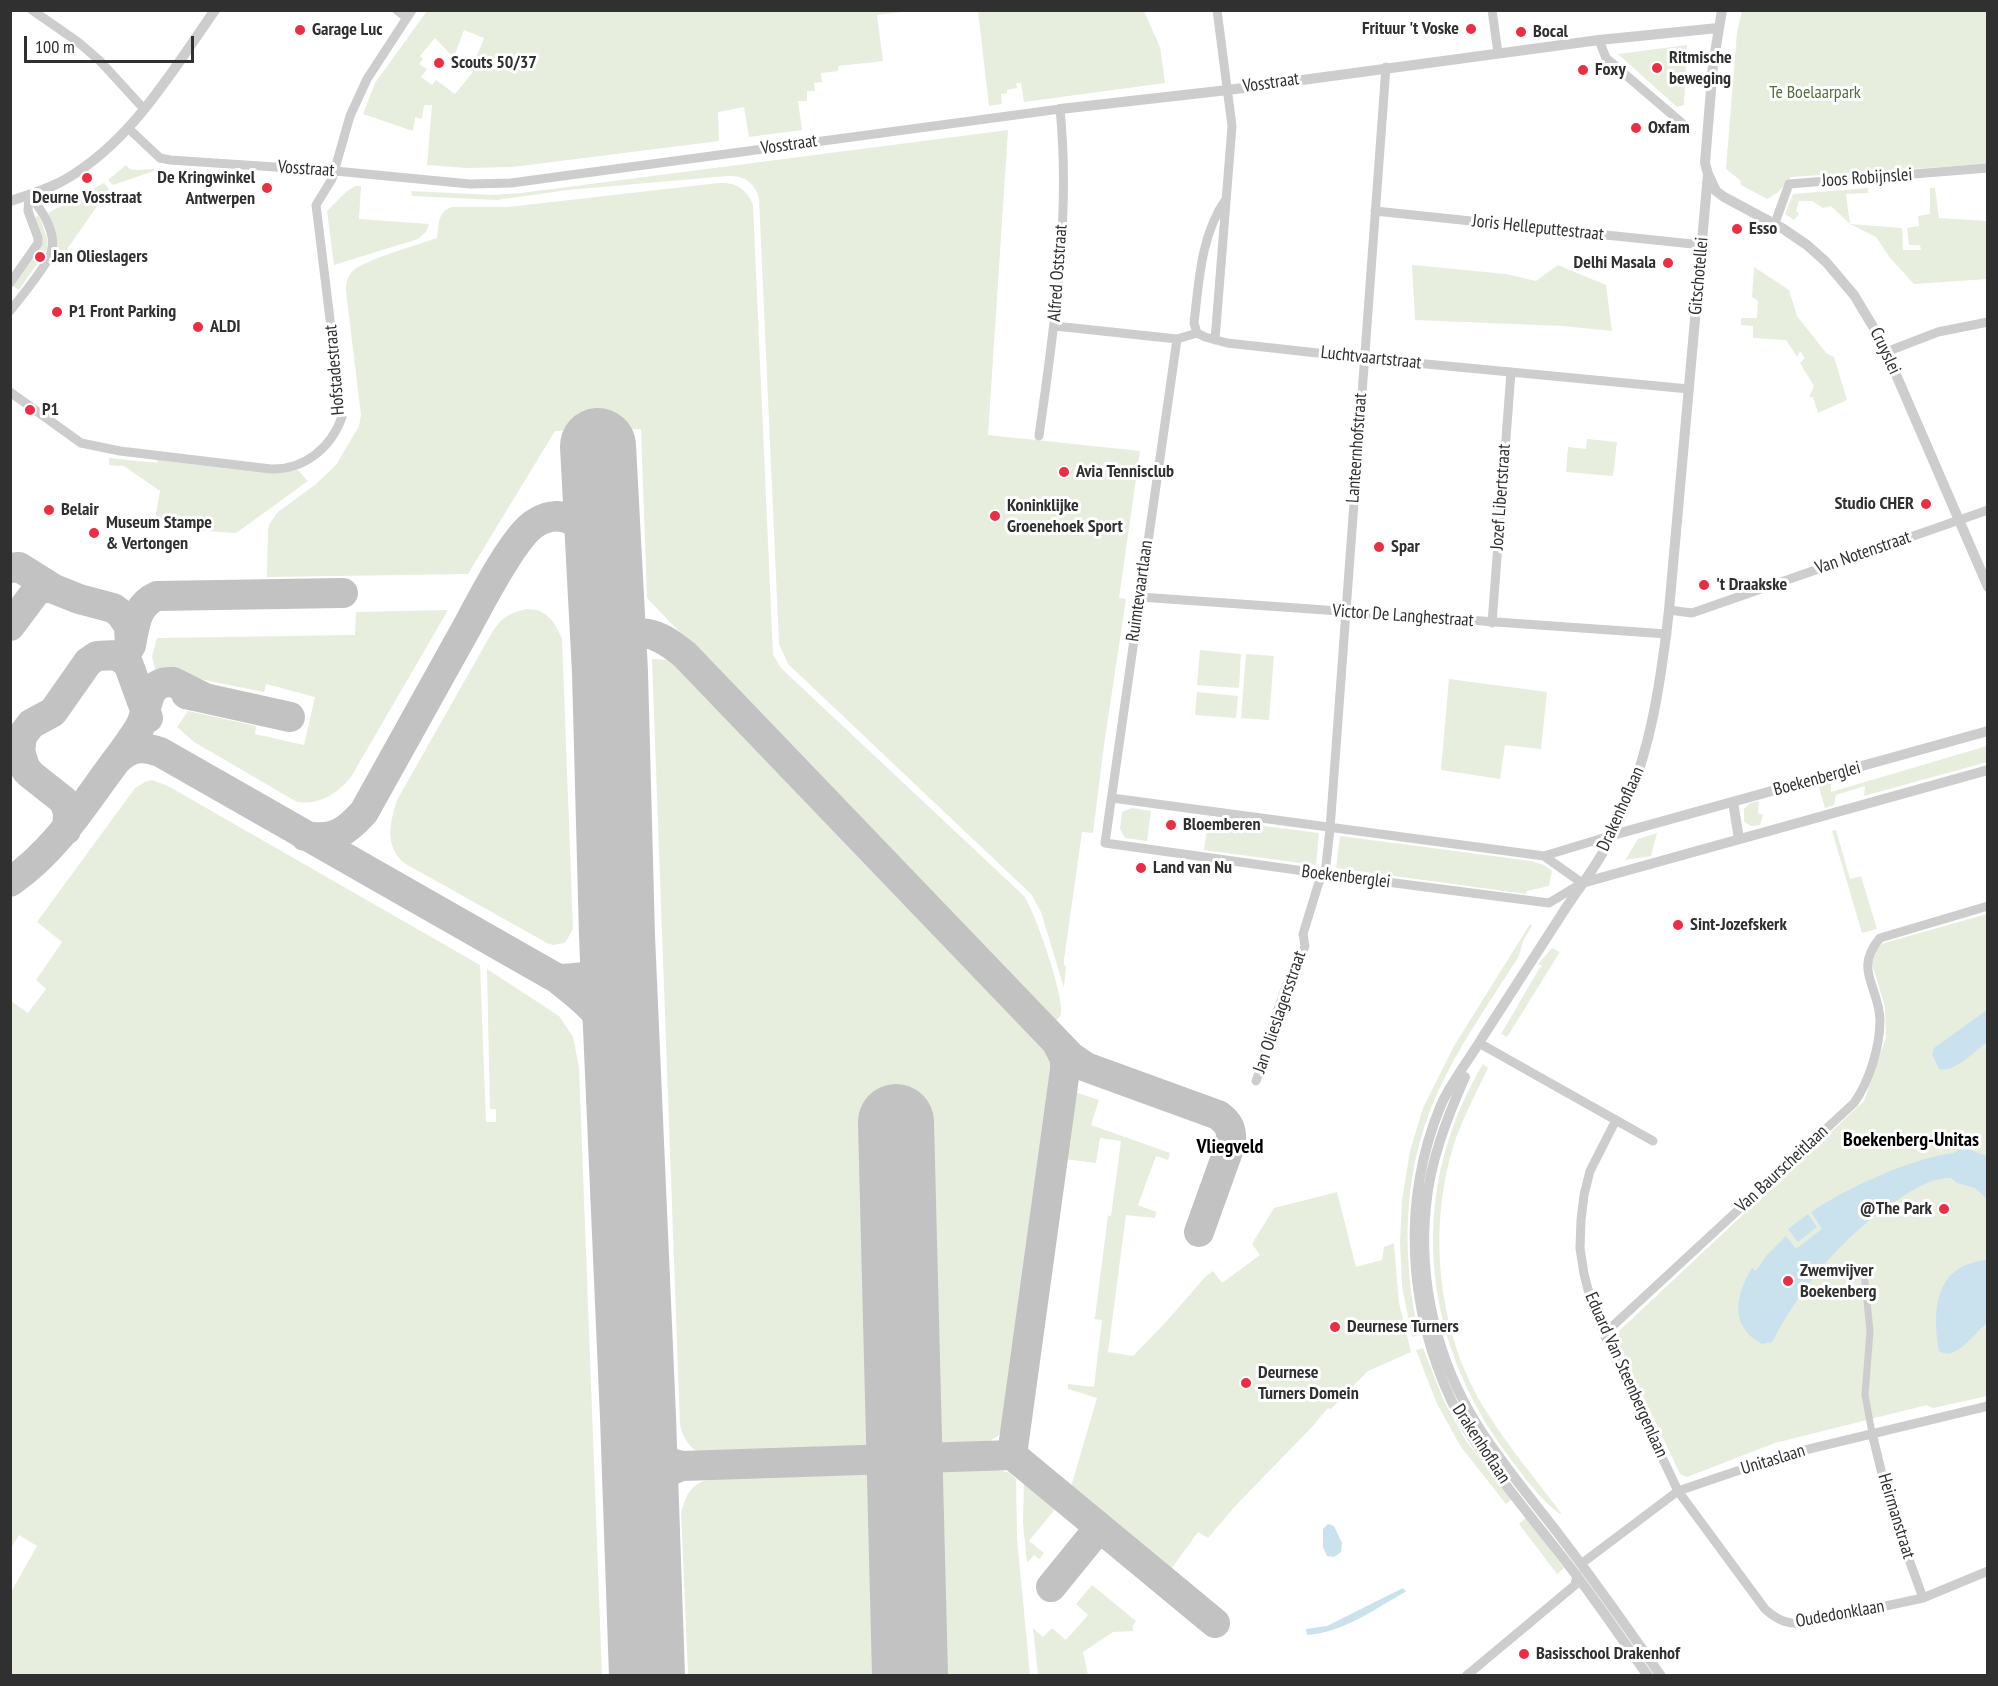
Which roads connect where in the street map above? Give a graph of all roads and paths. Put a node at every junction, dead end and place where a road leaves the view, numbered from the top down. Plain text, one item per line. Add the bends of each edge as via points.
1 (215, 10) edge
2 (397, 10) edge
3 (1217, 10) edge
4 (1492, 10) edge
5 (1722, 10) edge
6 (37, 12) edge
7 (410, 14) edge
8 (1718, 28) junction
9 (1599, 40) junction
10 (1498, 53) junction
11 (1386, 67) junction
12 (1228, 90) junction
13 (144, 109) junction
14 (1060, 109) junction
15 (1683, 123) dead end
16 (128, 128) junction
17 (1988, 168) edge
18 (335, 171) junction
19 (1708, 174) junction
20 (29, 195) junction
21 (1227, 197) junction
22 (10, 201) edge
23 (1375, 211) junction
24 (1775, 223) junction
25 (1702, 245) junction
26 (10, 283) edge
27 (14, 299) edge
28 (10, 310) edge
29 (1988, 322) edge
30 (1055, 326) junction
31 (1197, 333) junction
32 (1177, 339) junction
33 (1215, 340) junction
34 (1886, 352) junction
35 (1363, 358) junction
36 (1511, 372) junction
37 (1689, 389) junction
38 (10, 392) edge
39 (1039, 436) dead end
40 (1988, 510) edge
41 (1959, 520) junction
42 (1676, 542) joint
43 (1988, 587) edge
44 (1140, 597) junction
45 (1670, 610) junction
46 (1345, 611) junction
47 (1492, 623) junction
48 (1667, 634) junction
49 (1988, 731) edge
50 (1988, 770) edge
51 (1112, 798) junction
52 (1733, 802) junction
53 (1330, 829) junction
54 (1613, 835) junction
55 (1739, 839) junction
56 (1105, 843) joint
57 (1544, 856) junction
58 (1325, 874) junction
59 (1582, 884) junction
60 (1988, 906) edge
61 (1479, 1043) junction
62 (1256, 1081) dead end
63 (1616, 1120) junction
64 (1653, 1141) dead end
65 (1864, 1272) dead end
66 (1604, 1334) junction
67 (1988, 1406) edge
68 (1872, 1433) junction
69 (1678, 1491) junction
70 (1581, 1564) junction
71 (1988, 1571) edge
72 (1577, 1575) junction
73 (1923, 1598) junction
74 (1466, 1676) edge
75 (1648, 1676) edge
76 (1661, 1676) edge

1 - 13 street
2 - 7 street
3 - 12 street
4 - 10 street
5 - 8 street, Gitschotellei
6 - 13 street via 90,52
7 - 18 street, Hofstadestraat via 367,79 350,116
8 - 9 street, Vosstraat
8 - 19 street, Gitschotellei via 1706,152
9 - 10 street, Vosstraat
9 - 15 street via 1606,58
10 - 11 street, Vosstraat
11 - 12 street, Vosstraat
11 - 23 street, Lanteernhofstraat
12 - 14 street, Vosstraat
12 - 21 street via 1232,126
13 - 16 street
14 - 18 street, Vosstraat via 512,183 470,184
14 - 30 street, Alfred Oststraat via 1064,175
16 - 18 street, Vosstraat via 163,159
16 - 20 street via 79,171
17 - 24 street, Joos Robijnslei via 1790,184
18 - 38 street, Hofstadestraat via 316,205 342,417 338,428 314,457 283,470 81,443
19 - 24 street, Cruyslei via 1716,191 1724,197
19 - 25 street, Gitschotellei
20 - 22 street
20 - 26 street via 28,211 38,243
20 - 27 street via 40,207 53,245 50,257
21 - 31 street via 1218,210 1203,254 1194,323
21 - 33 street
23 - 25 street, Joris Helleputtestraat
23 - 35 street, Lanteernhofstraat
24 - 34 street, Cruyslei via 1806,245 1838,276 1865,312
25 - 37 street, Gitschotellei
27 - 28 street
29 - 34 street via 1938,332
30 - 32 street
30 - 39 street, Alfred Oststraat
31 - 32 street
31 - 33 street, Luchtvaartstraat
32 - 44 street, Ruimtevaartlaan
33 - 35 street, Luchtvaartstraat
34 - 41 street, Cruyslei
35 - 36 street, Luchtvaartstraat
35 - 46 street, Lanteernhofstraat
36 - 37 street, Luchtvaartstraat
36 - 47 street, Jozef Libertstraat
37 - 42 street, Gitschotellei
40 - 41 street, Van Notenstraat
41 - 43 street, Cruyslei
41 - 45 street, Van Notenstraat via 1692,613
42 - 45 street, Drakenhoflaan
44 - 46 street, Victor De Langhestraat
44 - 51 street, Ruimtevaartlaan
45 - 48 street, Drakenhoflaan
46 - 47 street, Victor De Langhestraat
46 - 53 street, Lanteernhofstraat
47 - 48 street, Victor De Langhestraat
48 - 54 street, Drakenhoflaan via 1651,730 1632,794
49 - 52 street, Boekenberglei
50 - 55 street, Boekenberglei
51 - 53 street, Boekenberglei
51 - 56 street, Ruimtevaartlaan
52 - 54 street, Boekenberglei
52 - 55 street
53 - 57 street, Boekenberglei
53 - 58 street, Jan Olieslagersstraat
54 - 57 street, Boekenberglei
54 - 59 street, Drakenhoflaan
55 - 59 street, Boekenberglei
56 - 58 street, Boekenberglei
57 - 59 street, Boekenberglei
58 - 59 street, Boekenberglei via 1549,903
58 - 62 street, Jan Olieslagersstraat via 1303,934 1305,946 1286,986
59 - 61 street, Drakenhoflaan
60 - 66 street, Van Baurscheitlaan via 1880,938 1866,963 1880,1020 1863,1090
61 - 63 street
61 - 70 street, Drakenhoflaan via 1452,1105 1425,1207 1425,1271 1431,1309 1447,1364 1476,1422
61 - 72 street, Drakenhoflaan via 1443,1101 1422,1165 1414,1239 1420,1309 1438,1370 1463,1422
63 - 64 street
63 - 66 street, Eduard Van Steenbergenlaan via 1590,1171 1581,1220 1584,1274
65 - 68 street via 1870,1331 1865,1395
66 - 69 street, Eduard Van Steenbergenlaan
67 - 68 street, Unitaslaan
68 - 69 street, Unitaslaan via 1784,1455
68 - 73 street, Heirmanstraat via 1890,1507
69 - 70 street, Unitaslaan
69 - 73 street, Oudedonklaan via 1765,1609 1780,1620 1806,1623
70 - 72 street
70 - 76 street, Drakenhoflaan
71 - 73 street, Oudedonklaan
72 - 74 street via 1575,1586
72 - 75 street, Drakenhoflaan

